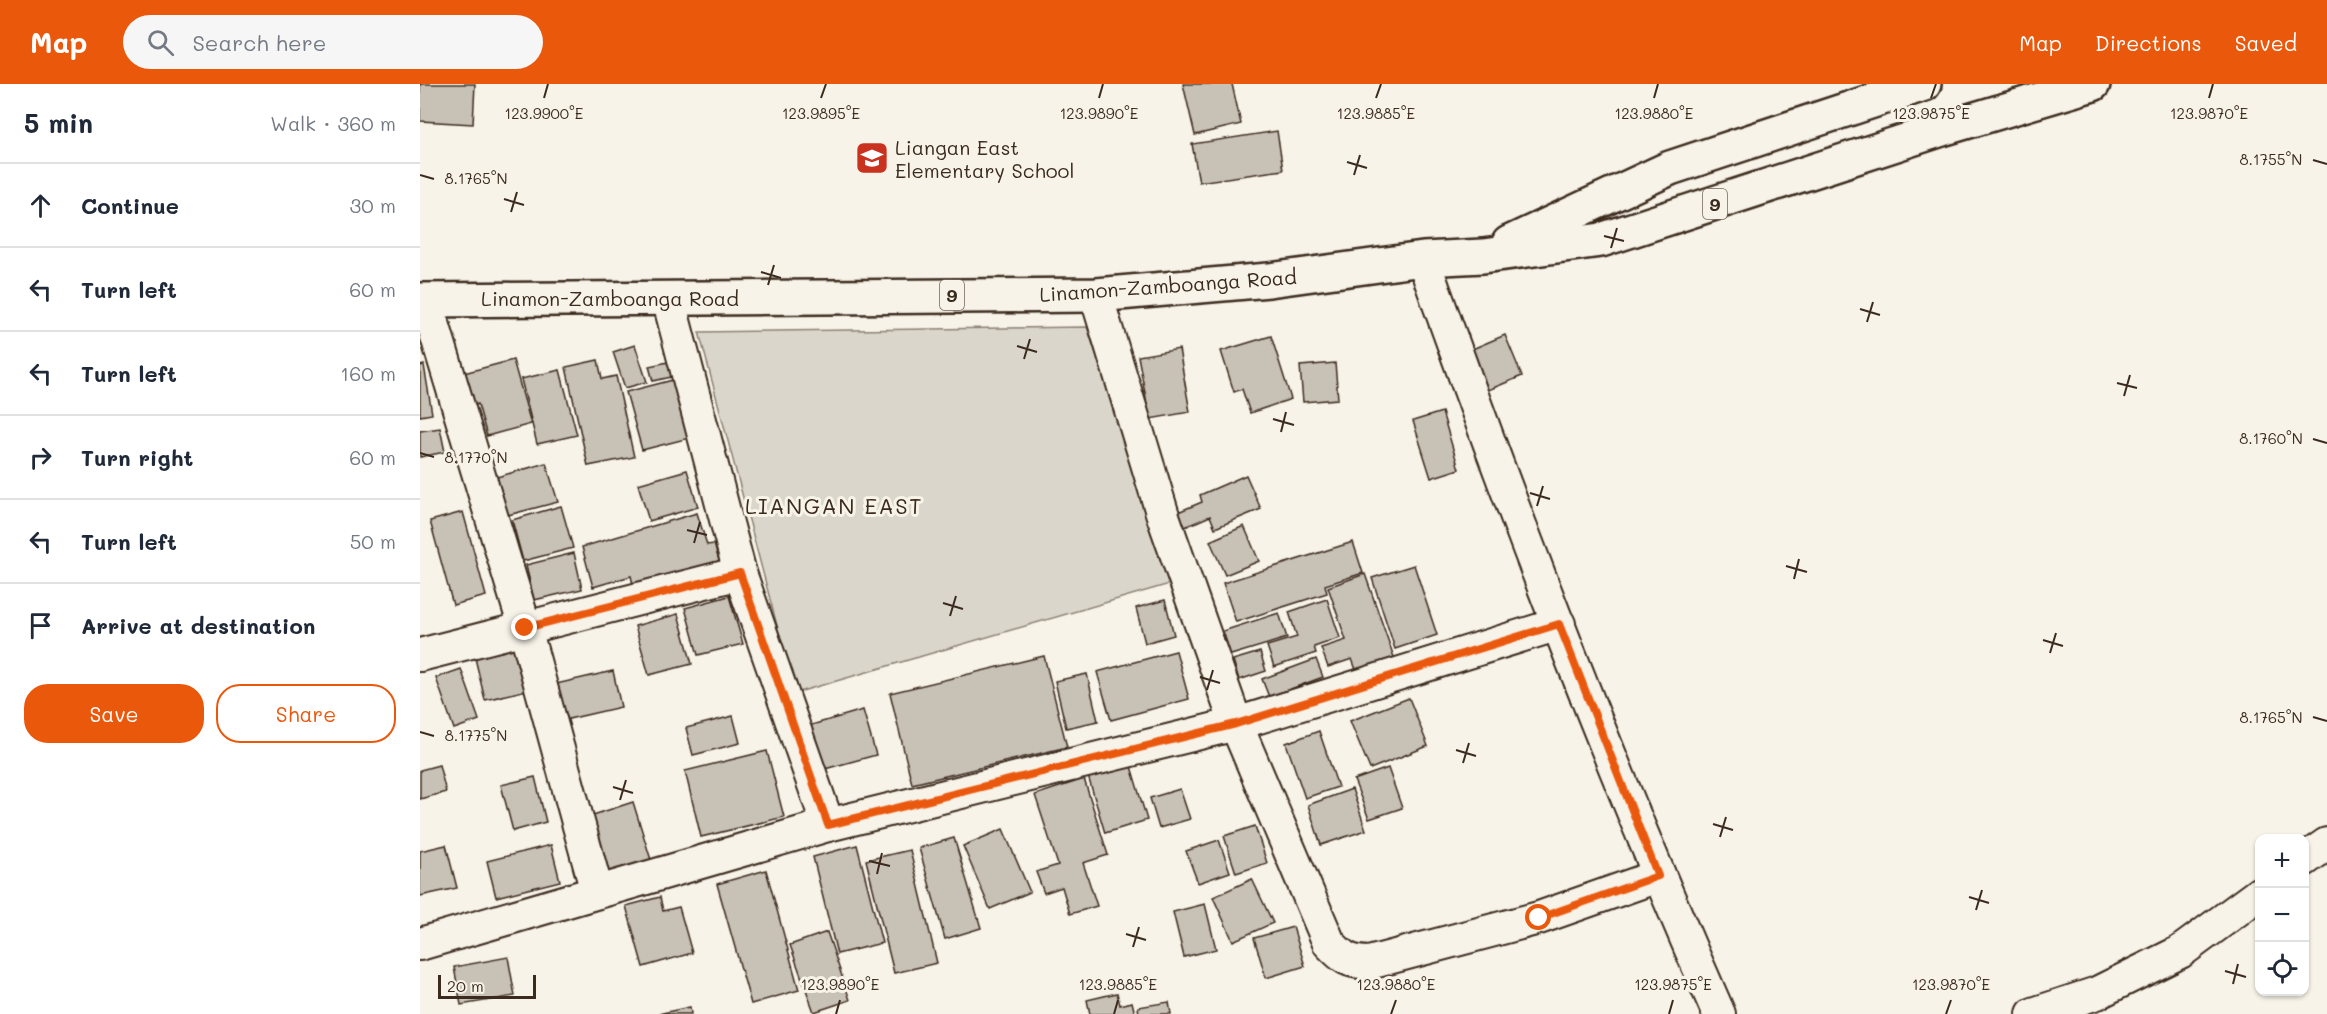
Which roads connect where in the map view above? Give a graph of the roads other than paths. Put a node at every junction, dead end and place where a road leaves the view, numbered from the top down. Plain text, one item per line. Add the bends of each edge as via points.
1 (2093, 84) edge
2 (1917, 86) edge
3 (1483, 256) junction
4 (1423, 260) junction
5 (1096, 294) junction
6 (668, 298) junction
7 (423, 300) edge
8 (740, 573) junction
9 (1559, 624) junction
10 (525, 628) junction
11 (420, 655) edge
12 (1236, 724) junction
13 (828, 825) junction
14 (2327, 844) edge
15 (2309, 857) edge
16 (1658, 876) junction
17 (597, 892) junction
18 (2255, 897) edge
19 (420, 944) edge
20 (1719, 1014) edge
21 (2033, 1014) edge

1 - 3 highway, Linamon-Zamboanga Road / 9 via 1601,240
2 - 3 highway, Linamon-Zamboanga Road / 9 via 1670,168
3 - 4 highway, Linamon-Zamboanga Road / 9
4 - 5 highway, Linamon-Zamboanga Road / 9 via 1269,280
4 - 9 street via 1495,463
5 - 6 highway, Linamon-Zamboanga Road / 9
5 - 12 street via 1164,519
6 - 7 highway, Linamon-Zamboanga Road / 9
6 - 8 street
7 - 10 street
8 - 10 street
8 - 13 street
9 - 12 street
9 - 16 street
10 - 11 street
10 - 17 street
12 - 13 street
12 - 16 street via 1329,943 1353,962 1369,963 1539,918
13 - 17 street
14 - 15 street
16 - 20 street
17 - 19 street
18 - 21 street via 2180,952 2097,993

